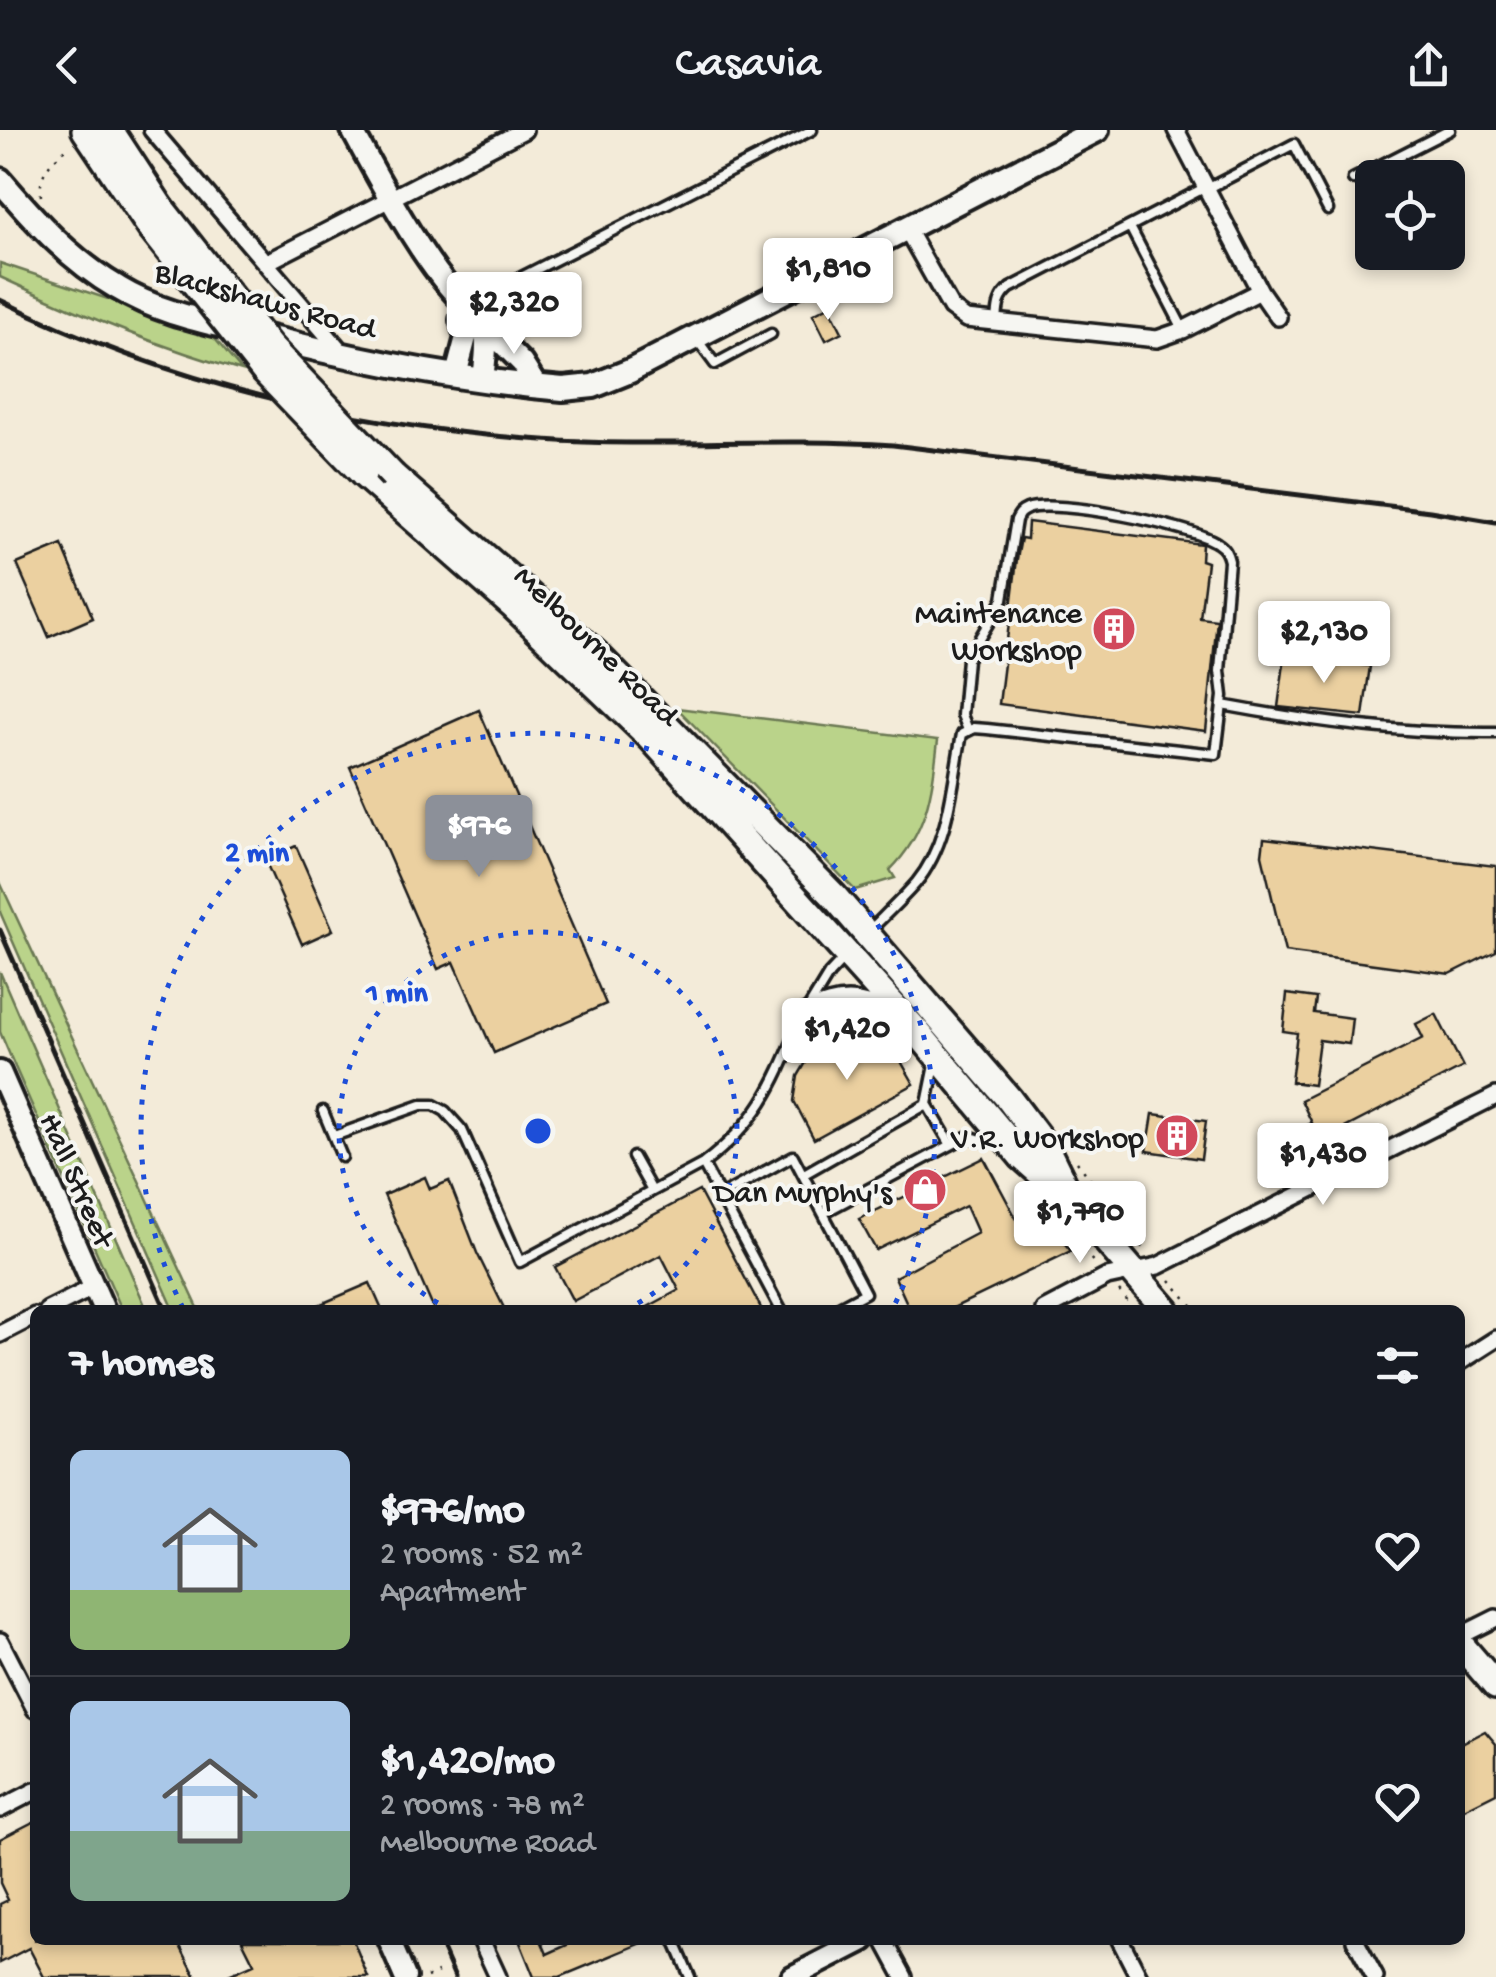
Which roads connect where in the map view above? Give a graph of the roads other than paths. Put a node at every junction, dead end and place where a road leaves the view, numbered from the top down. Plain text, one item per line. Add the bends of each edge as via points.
1 (86, 130) edge
2 (110, 130) edge
3 (152, 130) edge
4 (352, 130) edge
5 (524, 130) edge
6 (812, 130) edge
7 (1097, 130) edge
8 (1176, 130) edge
9 (1450, 130) edge
10 (1060, 138) edge
11 (1354, 179) dead end
12 (0, 180) edge
13 (1206, 188) junction
14 (388, 199) junction
15 (1328, 210) dead end
16 (155, 218) junction
17 (1130, 226) junction
18 (906, 228) junction
19 (267, 262) junction
20 (1260, 291) junction
21 (465, 306) junction
22 (1278, 318) dead end
23 (997, 322) junction
24 (486, 328) junction
25 (1184, 330) junction
26 (771, 334) dead end
27 (696, 337) junction
28 (346, 358) junction
29 (456, 375) junction
30 (483, 379) junction
31 (537, 387) junction
32 (1222, 705) junction
33 (968, 730) junction
34 (1496, 733) edge
35 (867, 934) junction
36 (847, 955) junction
37 (801, 1020) junction
38 (919, 1034) junction
39 (936, 1055) junction
40 (0, 1072) edge
41 (1496, 1096) edge
42 (927, 1104) junction
43 (323, 1111) dead end
44 (334, 1136) junction
45 (988, 1142) dead end
46 (951, 1144) junction
47 (342, 1157) dead end
48 (633, 1157) dead end
49 (704, 1164) junction
50 (804, 1174) junction
51 (652, 1191) junction
52 (720, 1196) junction
53 (1073, 1202) junction
54 (825, 1212) junction
55 (1134, 1272) junction
56 (94, 1287) junction
57 (58, 1305) edge
58 (102, 1305) edge
59 (777, 1305) edge
60 (842, 1305) edge
61 (1054, 1305) edge
62 (1162, 1305) edge
63 (30, 1319) edge
64 (0, 1334) edge
65 (1496, 1339) edge
66 (1465, 1359) edge
67 (1496, 1618) edge
68 (1465, 1634) edge
69 (0, 1641) edge
70 (1465, 1650) edge
71 (1496, 1686) edge
72 (30, 1700) edge
73 (30, 1794) edge
74 (0, 1810) edge
75 (391, 1945) edge
76 (484, 1945) edge
77 (676, 1945) edge
78 (854, 1945) edge
79 (887, 1945) edge
80 (1123, 1945) edge
81 (1358, 1945) edge
82 (405, 1977) edge
83 (498, 1977) edge
84 (690, 1977) edge
85 (792, 1977) edge
86 (904, 1977) edge
87 (1139, 1977) edge
88 (1374, 1977) edge

1 - 16 main road, Melbourne Road
2 - 16 main road, Melbourne Road
3 - 19 street
4 - 14 street
5 - 14 street
6 - 21 lane
7 - 10 main road, Blackshaws Road
8 - 13 street
9 - 11 lane
10 - 18 main road, Blackshaws Road
12 - 28 main road, Blackshaws Road via 45,233 122,291 186,316
13 - 15 lane via 1294,144
13 - 17 lane
13 - 20 street
14 - 19 street
14 - 21 street
16 - 35 main road, Melbourne Road, bridge via 393,476 595,653
16 - 36 main road, Melbourne Road, bridge via 264,370 362,474 600,686
17 - 23 lane via 1010,288 1002,294
17 - 25 lane
18 - 23 street via 951,308 966,319
18 - 27 main road, Blackshaws Road
19 - 28 street
20 - 22 street
20 - 25 street
21 - 24 street via 476,310
21 - 29 street via 466,337
23 - 25 street via 1157,339
24 - 30 street
24 - 31 street via 522,362
26 - 27 lane via 715,364
27 - 31 main road, Blackshaws Road via 593,386
28 - 29 main road, Blackshaws Road
29 - 30 main road, Blackshaws Road
30 - 31 main road, Blackshaws Road
32 - 33 lane via 1216,754
32 - 33 lane via 1230,562 1222,545 1107,513 1028,508 1016,520 1003,599 967,659 962,715
32 - 34 lane via 1356,727
33 - 35 lane via 938,846 918,881
35 - 36 lane
35 - 53 main road, Melbourne Road via 1009,1098 1046,1148
36 - 37 lane
36 - 38 main road, Melbourne Road
37 - 38 main road via 847,1004
37 - 49 lane via 754,1119
38 - 39 main road, Melbourne Road
39 - 42 lane
39 - 53 main road, Melbourne Road via 1022,1157
40 - 56 street, Hall Street
41 - 55 street via 1158,1266
42 - 46 lane
42 - 50 lane
43 - 44 lane
44 - 47 lane
44 - 51 lane via 420,1105 445,1111 462,1130 520,1262
45 - 46 lane via 968,1136
46 - 54 lane
48 - 51 lane
49 - 51 lane
49 - 52 lane
50 - 52 lane via 793,1156
50 - 54 lane
52 - 59 lane
53 - 55 main road, Melbourne Road
54 - 60 lane via 865,1293
55 - 61 street via 1107,1277
55 - 62 main road, Melbourne Road
56 - 57 street
56 - 58 street, Hall Street
63 - 64 street
65 - 66 street
67 - 68 street
69 - 72 street
70 - 71 main road
73 - 74 street
75 - 82 street
76 - 83 street
77 - 84 lane
78 - 85 street
79 - 86 street
80 - 87 street
81 - 88 street

